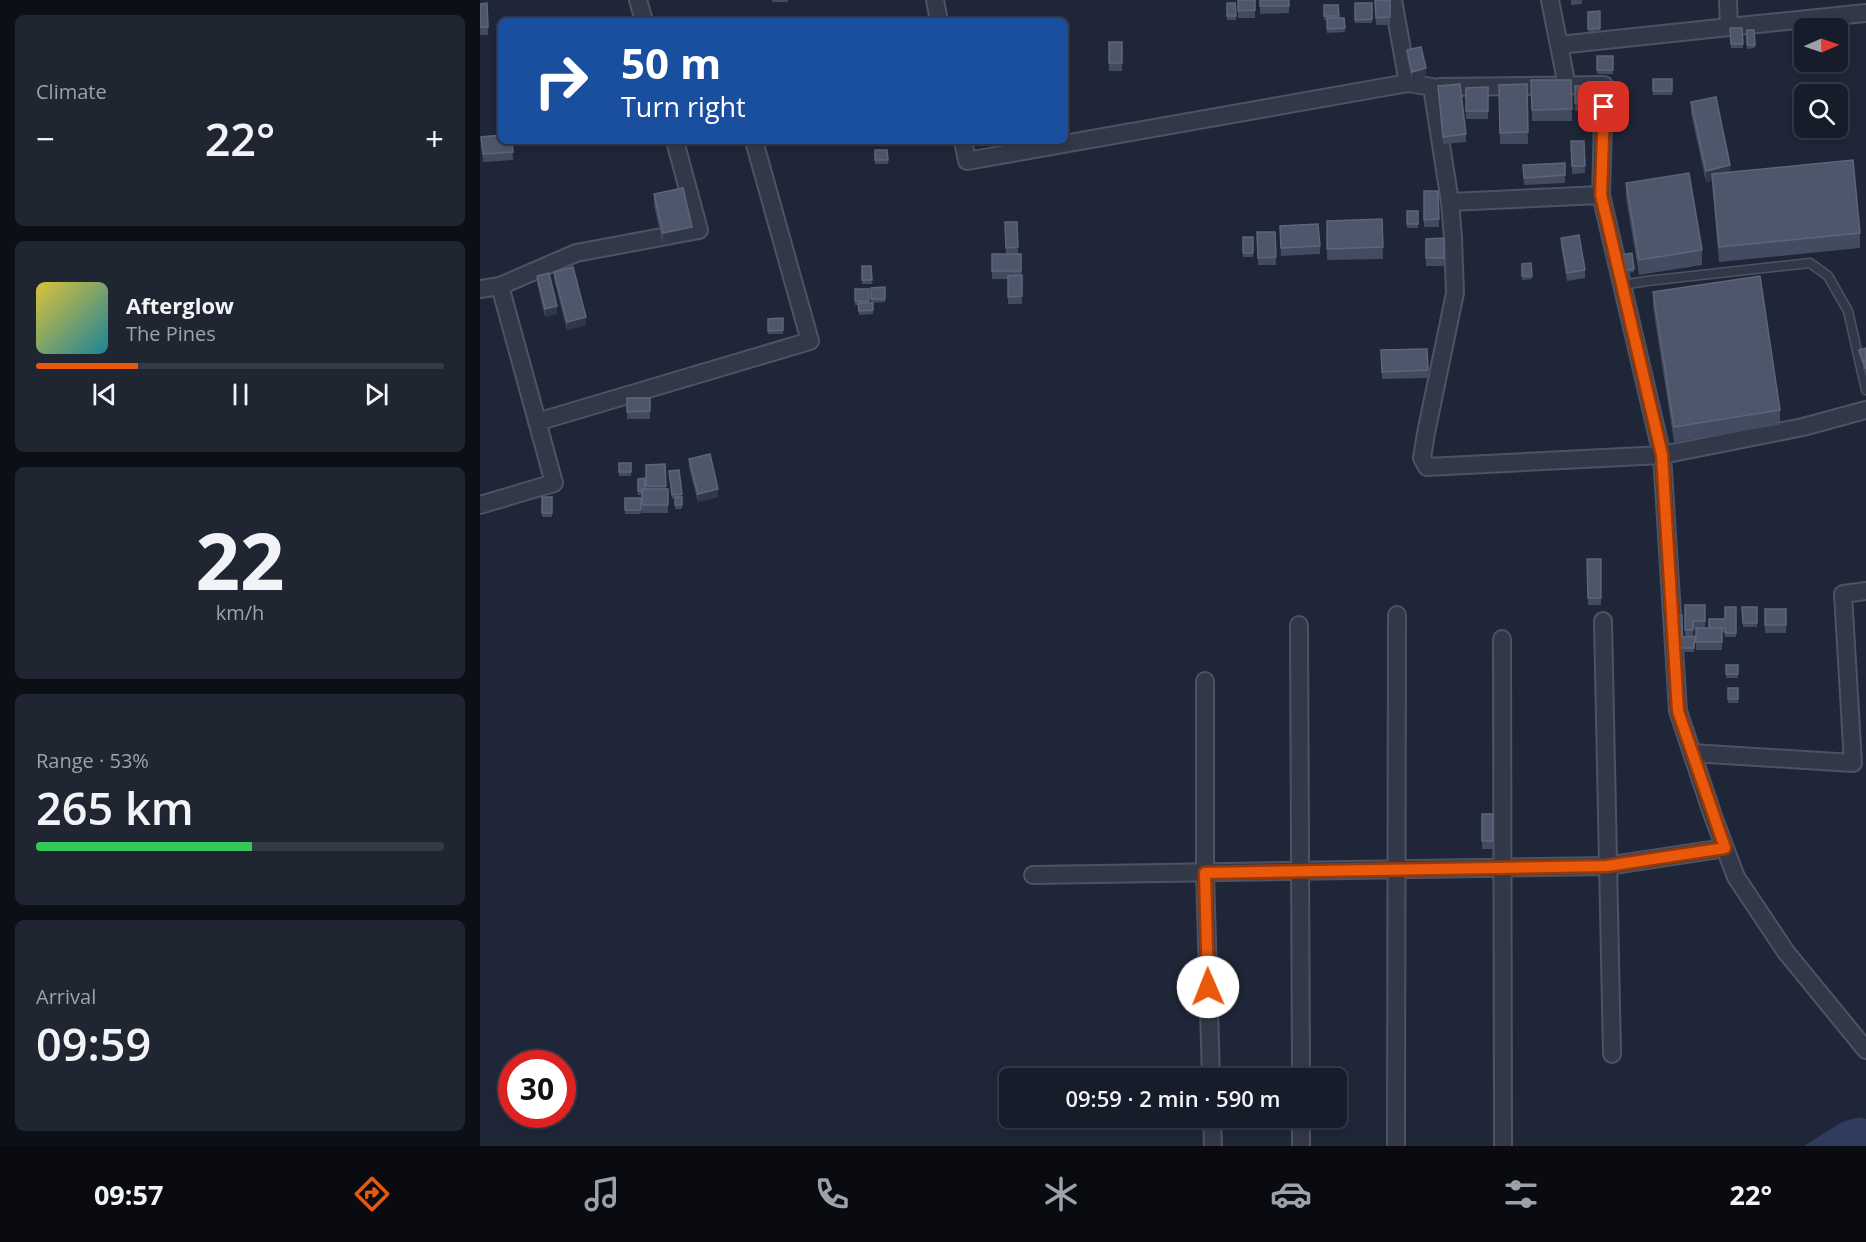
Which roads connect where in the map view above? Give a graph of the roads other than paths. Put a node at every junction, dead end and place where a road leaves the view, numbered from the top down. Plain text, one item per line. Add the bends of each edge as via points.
1 (638, 0) edge
2 (935, 0) edge
3 (1393, 0) edge
4 (1550, 0) edge
5 (1728, 0) edge
6 (1866, 13) edge
7 (643, 18) edge
8 (938, 18) edge
9 (1729, 27) junction
10 (1559, 45) junction
11 (1408, 83) junction
12 (1567, 86) junction
13 (1432, 87) junction
14 (1068, 143) edge
15 (676, 144) edge
16 (755, 144) edge
17 (964, 144) edge
18 (1063, 144) edge
19 (1601, 195) junction
20 (1450, 202) junction
21 (1622, 285) junction
22 (500, 286) junction
23 (480, 289) edge
24 (1866, 390) edge
25 (1866, 410) edge
26 (537, 422) junction
27 (1662, 455) junction
28 (480, 505) edge
29 (1866, 591) edge
30 (1397, 615) dead end
31 (1603, 621) dead end
32 (1299, 625) dead end
33 (1502, 639) dead end
34 (1205, 681) dead end
35 (1692, 753) junction
36 (1725, 848) junction
37 (1607, 866) junction
38 (1502, 869) junction
39 (1396, 870) junction
40 (1299, 872) junction
41 (1205, 873) junction
42 (1032, 875) dead end
43 (1866, 1050) edge
44 (1612, 1054) dead end
45 (1211, 1068) edge
46 (1301, 1068) edge
47 (1212, 1128) edge
48 (1301, 1128) edge
49 (1396, 1143) dead end
50 (1503, 1144) dead end
51 (1213, 1146) edge
52 (1301, 1146) edge

1 - 7 street
2 - 8 street
3 - 11 street
4 - 10 street
5 - 9 street
6 - 9 street
9 - 10 street
10 - 12 street
11 - 13 street
11 - 14 street
12 - 13 street
12 - 19 street via 1605,86
13 - 20 street
15 - 22 street via 699,230 576,253
16 - 26 street via 810,341
17 - 18 street via 967,161
19 - 20 street
19 - 21 street
20 - 27 street via 1455,293 1424,442 1422,458 1427,466
21 - 24 lane via 1810,263 1828,276 1848,311
21 - 27 street
22 - 23 street
22 - 26 street
25 - 27 street via 1803,427
26 - 28 street via 554,483
27 - 35 street via 1678,711
29 - 35 street via 1843,594 1853,763
30 - 39 street
31 - 37 street
32 - 40 street
33 - 38 street
34 - 41 street
35 - 36 street
36 - 37 street
36 - 43 street via 1736,877 1786,952
37 - 38 street
37 - 44 street
38 - 39 street
38 - 50 street
39 - 40 street
39 - 49 street
40 - 41 street
40 - 46 street
41 - 42 street
41 - 45 street
47 - 51 street
48 - 52 street

